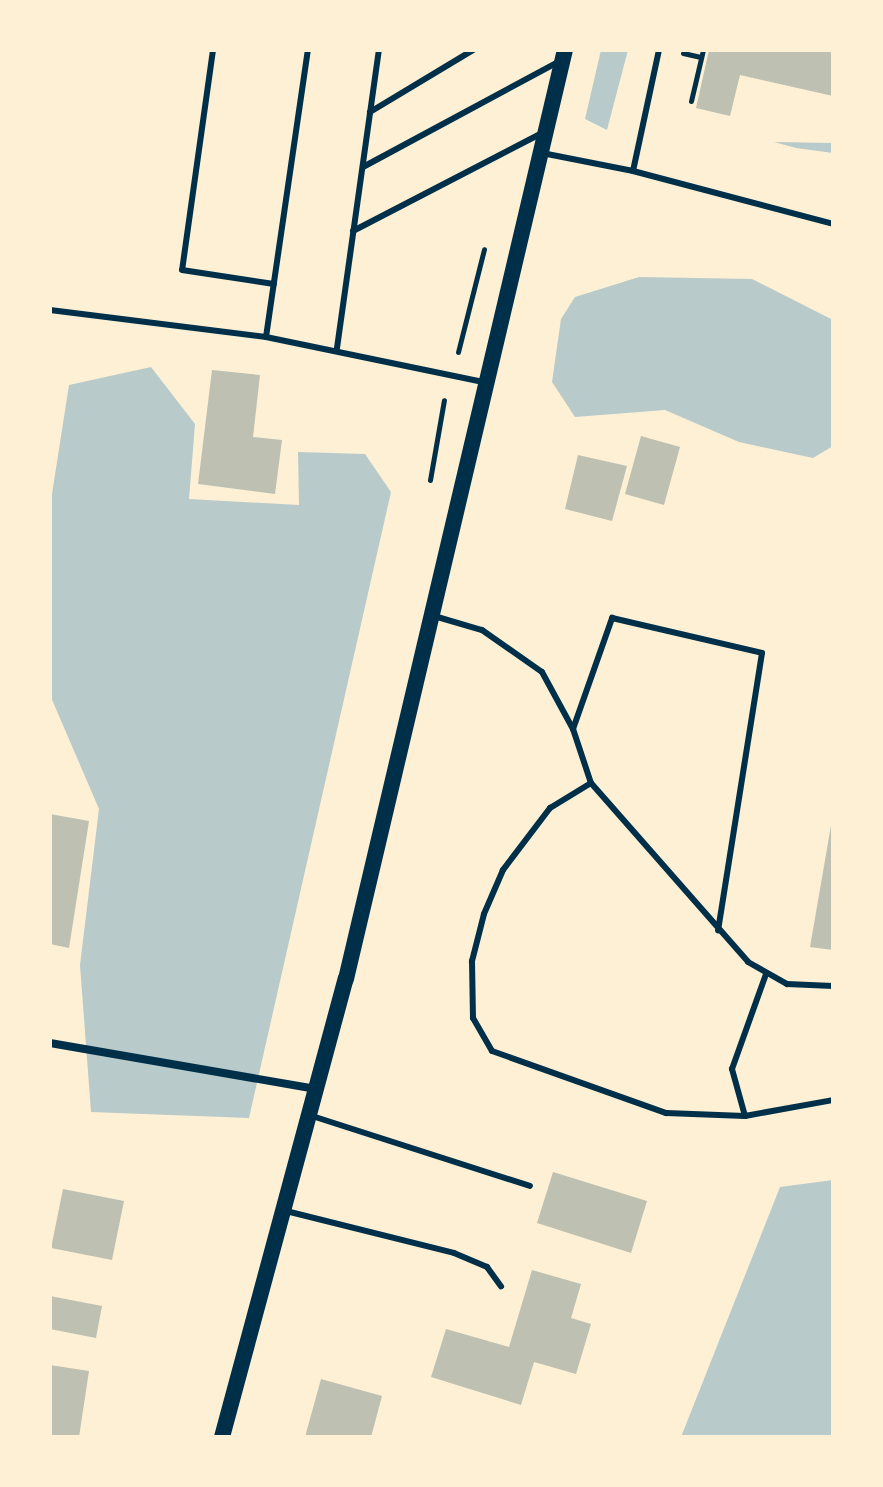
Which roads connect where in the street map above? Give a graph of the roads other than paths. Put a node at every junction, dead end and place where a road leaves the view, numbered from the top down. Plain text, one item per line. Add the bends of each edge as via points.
1 (213, 50) edge
2 (308, 50) edge
3 (379, 50) edge
4 (473, 50) edge
5 (659, 50) edge
6 (564, 55) edge
7 (370, 112) junction
8 (546, 131) junction
9 (541, 153) junction
10 (363, 167) junction
11 (633, 171) junction
12 (833, 224) edge
13 (353, 231) junction
14 (274, 284) junction
15 (50, 310) edge
16 (266, 337) junction
17 (337, 348) junction
18 (485, 382) junction
19 (430, 616) junction
20 (573, 729) junction
21 (591, 783) junction
22 (718, 931) junction
23 (766, 974) junction
24 (833, 986) edge
25 (50, 1043) edge
26 (316, 1089) junction
27 (833, 1100) edge
28 (309, 1115) junction
29 (745, 1116) junction
30 (530, 1186) dead end
31 (283, 1210) junction
32 (501, 1286) dead end
33 (222, 1437) edge

1 - 14 lane via 182,270
2 - 14 lane
3 - 7 lane
4 - 7 lane
5 - 11 lane
6 - 8 main road
6 - 10 lane
7 - 10 lane
8 - 9 main road
8 - 13 lane
9 - 11 lane
9 - 18 main road
10 - 13 lane
11 - 12 lane
13 - 17 lane
14 - 16 lane
15 - 16 lane
16 - 17 lane
17 - 18 lane
18 - 19 main road
19 - 20 lane via 482,630 542,672
19 - 26 main road
20 - 21 lane
20 - 22 lane via 612,618 762,653
21 - 22 lane
21 - 29 lane via 550,808 503,870 472,961 473,1018 492,1051 582,1089 666,1113
22 - 23 lane
23 - 24 lane via 787,984
23 - 29 lane via 732,1069
25 - 26 street
26 - 28 main road
27 - 29 lane
28 - 30 lane
28 - 31 main road
31 - 32 lane via 454,1253 487,1267
31 - 33 main road

